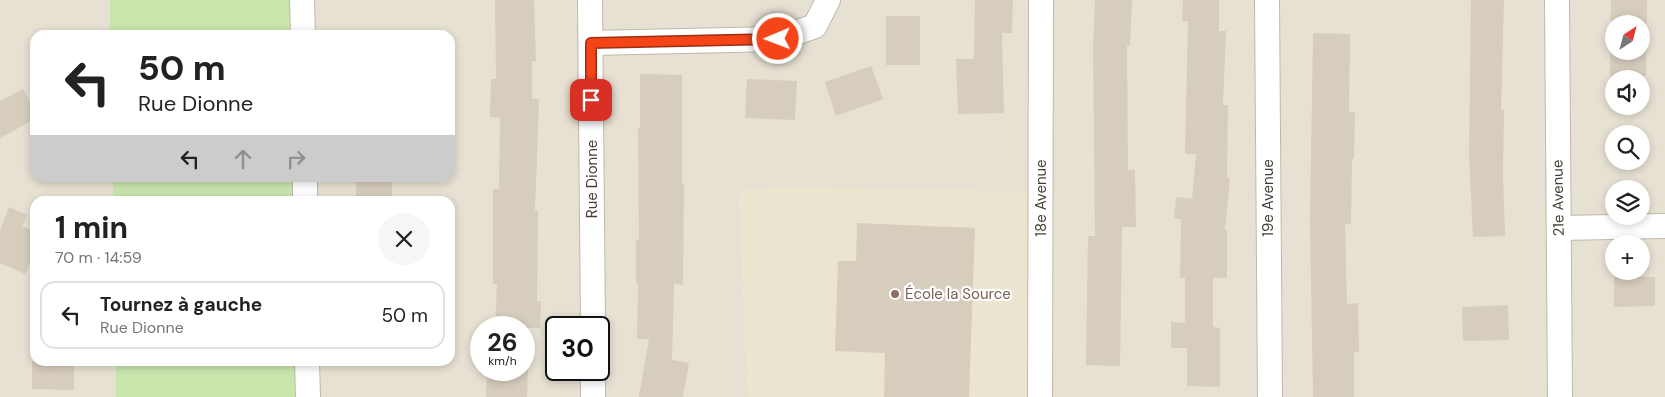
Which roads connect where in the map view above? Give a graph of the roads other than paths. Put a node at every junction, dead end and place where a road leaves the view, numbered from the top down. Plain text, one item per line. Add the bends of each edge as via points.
1 (302, 0) edge
2 (590, 0) edge
3 (828, 0) edge
4 (1041, 0) edge
5 (1266, 0) edge
6 (1557, 0) edge
7 (303, 30) edge
8 (591, 43) junction
9 (305, 182) edge
10 (305, 196) edge
11 (1665, 226) edge
12 (1559, 228) junction
13 (593, 316) edge
14 (307, 366) edge
15 (593, 381) edge
16 (308, 397) edge
17 (593, 397) edge
18 (1040, 397) edge
19 (1270, 397) edge
20 (1560, 397) edge

1 - 7 street
2 - 8 street, Rue Dionne
3 - 8 street via 815,26 778,39
4 - 18 street, 18e Avenue
5 - 19 street, 19e Avenue
6 - 12 street, 21e Avenue
8 - 13 street, Rue Dionne
9 - 10 street
11 - 12 street
12 - 20 street, 21e Avenue
14 - 16 street
15 - 17 street

